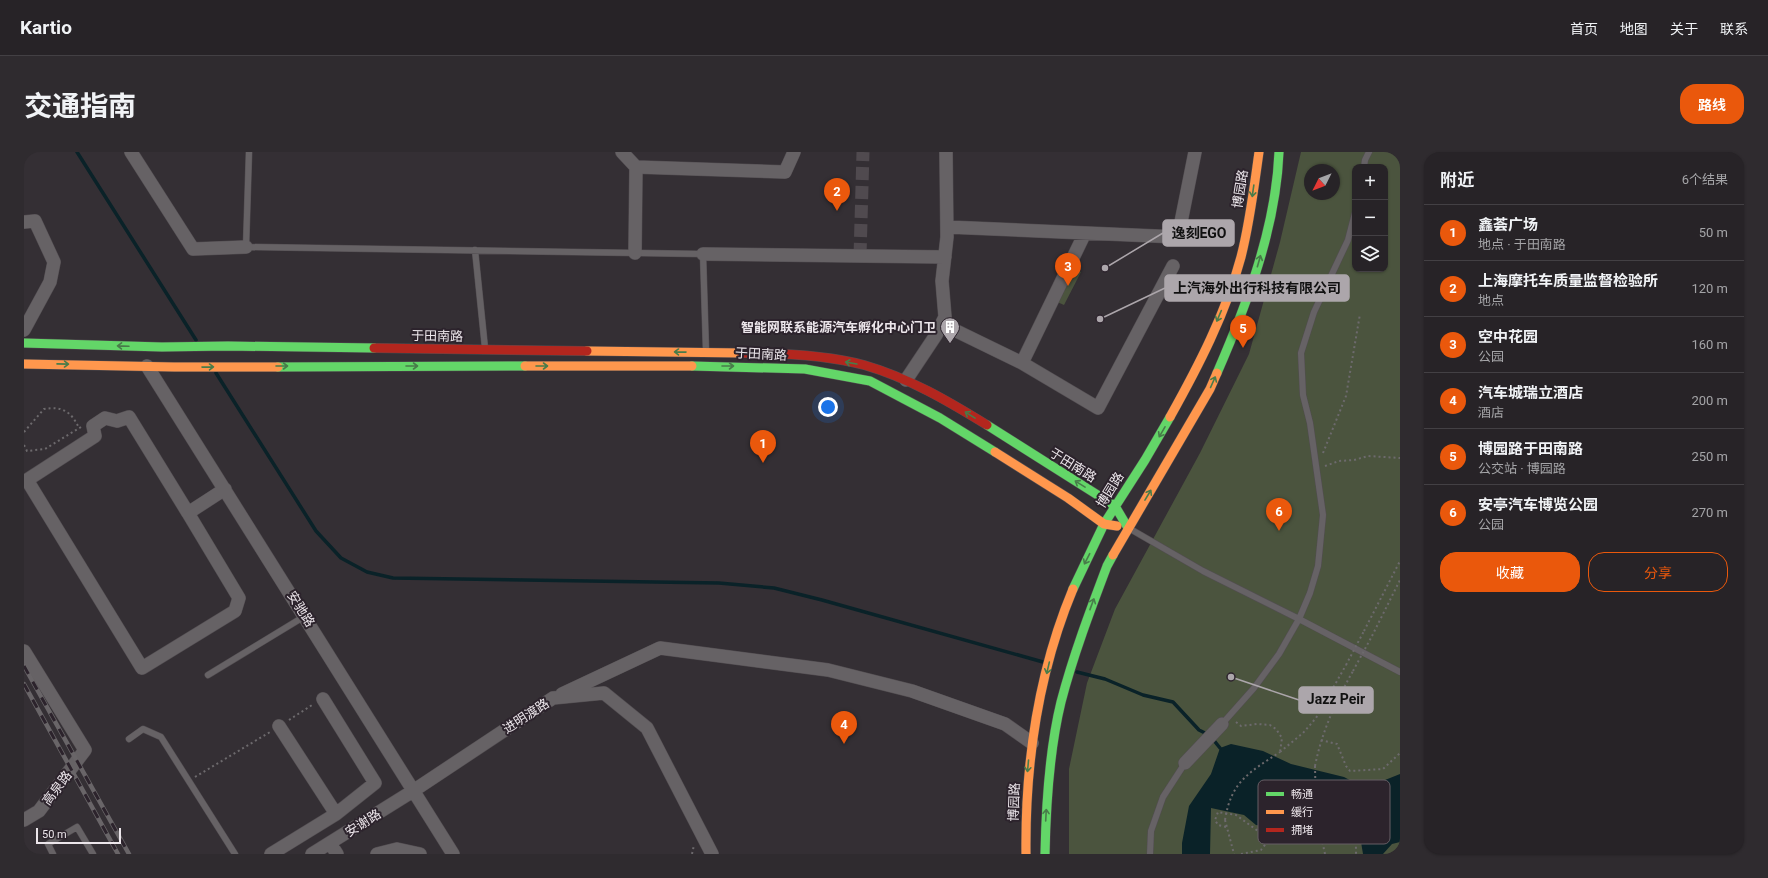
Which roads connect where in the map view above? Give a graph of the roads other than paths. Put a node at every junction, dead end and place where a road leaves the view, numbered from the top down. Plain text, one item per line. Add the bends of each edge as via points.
1 (131, 152) edge
2 (249, 152) edge
3 (622, 152) edge
4 (794, 152) edge
5 (946, 152) edge
6 (1195, 152) edge
7 (1259, 152) edge
8 (1279, 152) edge
9 (1369, 152) edge
10 (1364, 164) edge
11 (636, 167) junction
12 (24, 222) edge
13 (1352, 225) edge
14 (947, 227) junction
15 (1085, 233) junction
16 (246, 247) junction
17 (475, 250) junction
18 (635, 253) junction
19 (704, 254) junction
20 (945, 257) junction
21 (1173, 266) dead end
22 (29, 312) edge
23 (942, 324) junction
24 (24, 330) edge
25 (24, 343) edge
26 (485, 349) junction
27 (645, 352) junction
28 (706, 352) junction
29 (1022, 363) junction
30 (24, 364) edge
31 (148, 366) junction
32 (646, 366) junction
33 (906, 380) junction
34 (225, 489) junction
35 (1115, 506) junction
36 (188, 513) junction
37 (1104, 524) junction
38 (1128, 528) junction
39 (305, 616) junction
40 (1299, 619) junction
41 (24, 651) edge
42 (1400, 672) edge
43 (208, 675) dead end
44 (553, 698) junction
45 (323, 699) dead end
46 (1222, 724) joint
47 (279, 726) dead end
48 (129, 739) dead end
49 (1032, 743) junction
50 (1185, 763) joint
51 (413, 791) junction
52 (336, 814) junction
53 (24, 820) edge
54 (330, 842) junction
55 (53, 854) edge
56 (93, 854) edge
57 (235, 854) edge
58 (271, 854) edge
59 (312, 854) edge
60 (337, 854) edge
61 (377, 854) edge
62 (420, 854) edge
63 (453, 854) edge
64 (712, 854) edge
65 (1026, 854) edge
66 (1045, 854) edge
67 (1150, 854) edge

1 - 16 street via 193,249
2 - 16 lane
3 - 11 street
4 - 11 street via 785,172
5 - 14 street
6 - 15 street via 1178,237
7 -> 35 street, 博园路 via 1244,243 1230,291 1191,379 1150,452
38 -> 8 street via 1210,388 1249,295 1278,179
9 - 10 lane
11 - 18 street
12 - 22 street via 35,222 54,262 50,282
13 - 40 lane via 1348,240 1314,312 1301,354 1303,395 1324,515 1318,566
14 - 15 street
14 - 20 street
15 - 29 street
16 - 17 lane
17 - 18 lane
17 - 26 lane
18 - 19 lane
19 - 20 street
19 - 28 lane
20 - 23 street via 942,281 945,317
21 - 29 street via 1098,408
22 - 24 street
23 - 29 street
23 - 33 street
26 -> 25 street, 于田南路 via 162,347
26 - 27 street, 于田南路
28 -> 27 street, 于田南路
27 - 32 street
33 -> 28 street, 于田南路 via 862,365 820,358 774,353
30 -> 31 street, 于田南路
31 -> 32 street, 于田南路
31 - 34 street, 安驰路
32 -> 37 street, 于田南路 via 805,369 870,381 940,418 1068,498
35 -> 33 street, 于田南路 via 946,400
34 - 36 street
34 - 39 street, 安驰路
35 - 37 street, 博园路
35 - 38 street, 于田南路
36 - 36 street via 239,598 235,611 142,668 27,480 96,436 93,426 105,418 117,421 129,417
37 - 38 street, 于田南路
37 -> 49 street, 博园路 via 1079,573 1055,636
38 - 40 lane via 1203,571
66 -> 38 street via 1050,772 1062,703 1078,641 1107,566
39 - 43 lane
39 - 51 street, 安驰路
40 - 42 lane
40 - 46 lane via 1279,654 1254,688
41 - 53 street, 高泉路 via 85,750 39,811
44 - 49 street via 660,648 843,673 912,691 1005,724
44 - 51 street, 进明渡路
44 - 64 street, 进明渡路 via 604,693 647,728
45 - 52 street via 374,783
46 - 50 street
47 - 52 street
48 - 57 lane via 143,729 161,737
49 -> 65 street, 博园路 via 1026,799
50 - 67 lane via 1163,797 1151,830
51 - 54 street, 安谢路
51 - 63 street, 安驰路
52 - 58 street
54 - 59 street, 安谢路
54 - 60 street
55 - 56 lane via 48,844 77,826
61 - 62 street via 397,849

